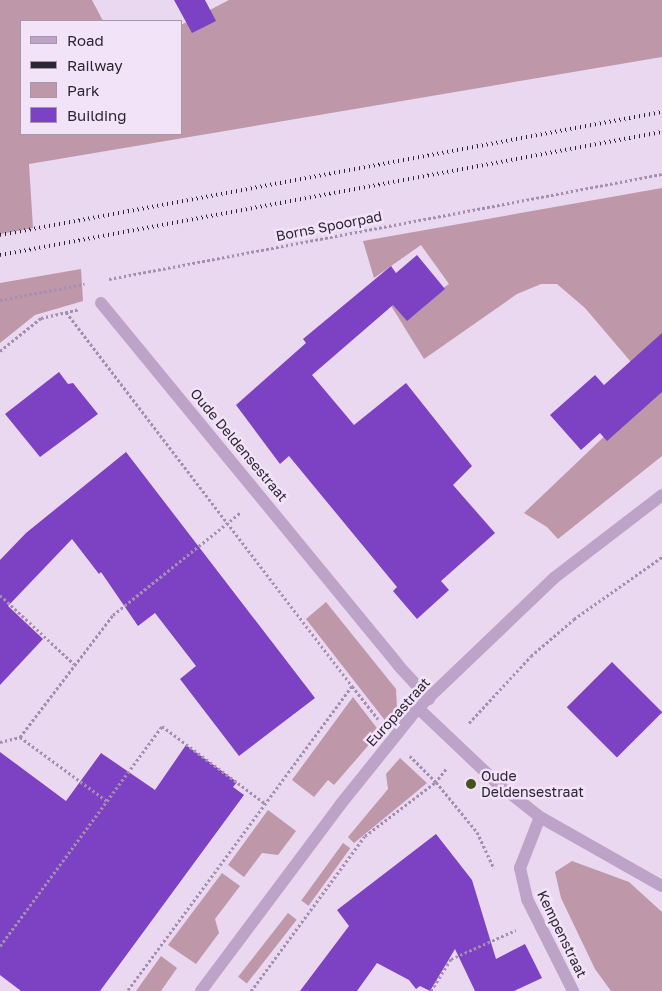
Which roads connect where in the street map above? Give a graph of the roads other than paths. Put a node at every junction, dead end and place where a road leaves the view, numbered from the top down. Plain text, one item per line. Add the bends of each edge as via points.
1 (101, 303) road end
2 (662, 495) edge
3 (429, 698) junction
4 (418, 708) junction
5 (540, 817) junction
6 (662, 886) edge
7 (201, 991) edge
8 (573, 991) edge

1 - 3 street, Oude Deldensestraat via 398,666
2 - 3 street, Europastraat via 554,578
3 - 4 street, Europastraat
4 - 5 street
4 - 7 street, Europastraat
5 - 6 street
5 - 8 street, Kempenstraat via 520,868 527,899

